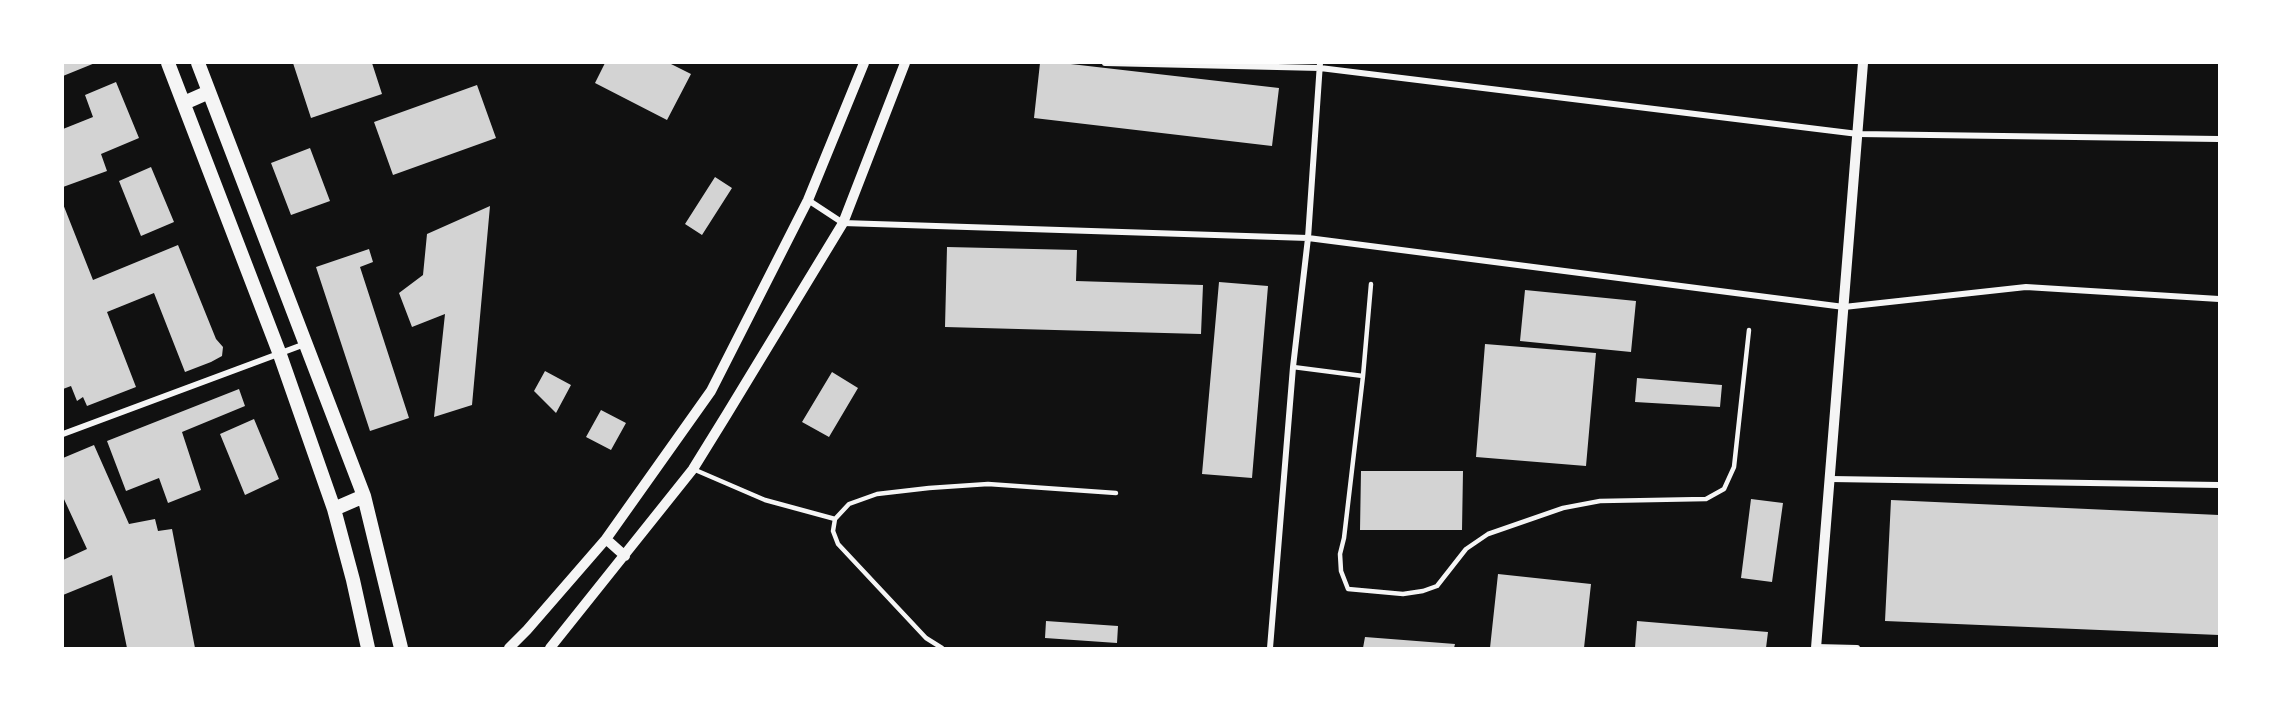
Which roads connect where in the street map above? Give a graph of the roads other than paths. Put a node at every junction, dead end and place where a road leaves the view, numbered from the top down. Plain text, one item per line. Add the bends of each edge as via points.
1 (168, 63) edge
2 (198, 63) edge
3 (864, 63) edge
4 (905, 63) edge
5 (1105, 63) edge
6 (1863, 63) edge
7 (1320, 66) edge
8 (209, 92) junction
9 (184, 103) junction
10 (1858, 134) junction
11 (2219, 139) edge
12 (808, 200) junction
13 (843, 224) junction
14 (1308, 238) junction
15 (272, 256) junction
16 (246, 266) junction
17 (1371, 284) dead end
18 (2219, 299) edge
19 (1844, 307) junction
20 (1749, 330) dead end
21 (305, 344) junction
22 (279, 352) junction
23 (1293, 367) junction
24 (1363, 376) junction
25 (63, 434) edge
26 (693, 469) junction
27 (1831, 479) junction
28 (2219, 485) edge
29 (1116, 493) dead end
30 (364, 496) junction
31 (334, 509) junction
32 (835, 519) junction
33 (606, 539) junction
34 (625, 555) junction
35 (1816, 647) edge
36 (368, 648) edge
37 (401, 648) edge
38 (509, 648) edge
39 (550, 648) edge
40 (942, 648) edge
41 (1270, 648) edge
42 (1857, 648) edge

1 - 9 main road
2 - 8 main road
3 - 12 street
4 - 13 street
5 - 7 street
6 - 10 street
7 - 10 street
7 - 14 street
8 - 9 main road
8 - 15 main road
9 - 16 main road
10 - 11 street
10 - 19 street
12 - 13 street
12 - 33 street via 711,391
13 - 14 street
13 - 26 street
14 - 19 street
14 - 23 street
15 - 16 main road
15 - 21 main road
16 - 22 main road
17 - 24 lane
18 - 19 street via 2026,287
19 - 27 street
20 - 24 lane via 1734,467 1724,489 1706,499 1600,501 1539,515 1488,534 1466,549 1437,586 1403,594 1348,589 1341,571
21 - 22 street
21 - 30 main road
22 - 25 street
22 - 31 main road
23 - 24 lane
23 - 41 street
26 - 32 lane via 765,500
26 - 34 street
27 - 28 street
27 - 35 street
29 - 32 lane via 988,484 929,488 877,494 849,504
30 - 31 main road
30 - 37 main road
31 - 36 main road
32 - 40 lane via 833,531 838,544 926,638
33 - 34 street
33 - 38 street
34 - 39 street
35 - 42 street

